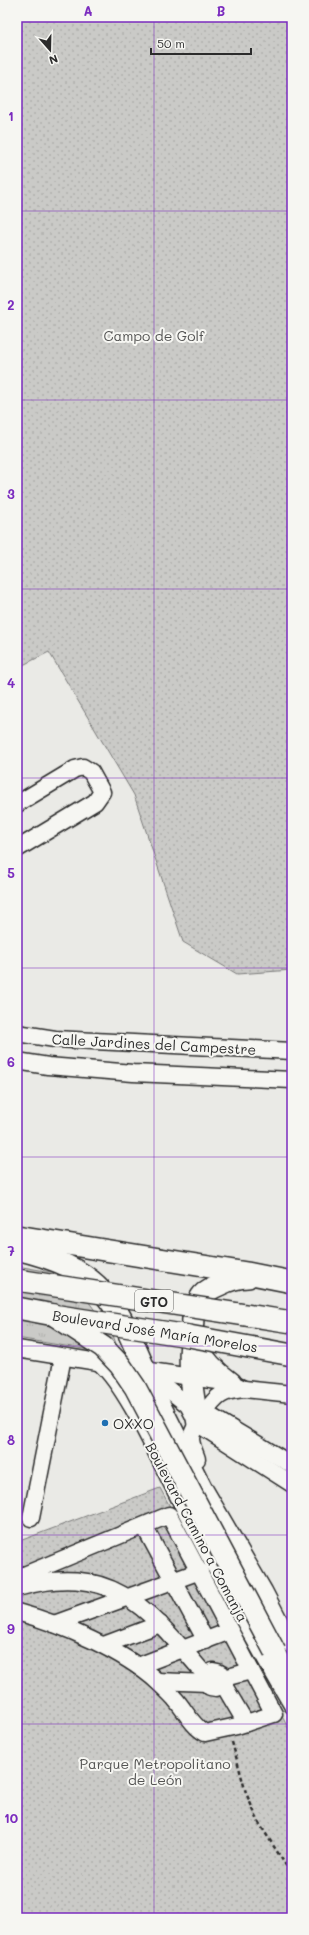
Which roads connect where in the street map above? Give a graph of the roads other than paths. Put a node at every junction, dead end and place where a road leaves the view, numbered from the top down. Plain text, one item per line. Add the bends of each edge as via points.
1 (17, 804) edge
2 (19, 843) edge
3 (17, 1032) edge
4 (292, 1051) edge
5 (17, 1061) edge
6 (292, 1080) edge
7 (17, 1236) edge
8 (17, 1250) edge
9 (17, 1260) edge
10 (74, 1269) junction
11 (269, 1278) junction
12 (17, 1280) edge
13 (292, 1282) edge
14 (17, 1308) edge
15 (54, 1315) junction
16 (292, 1322) edge
17 (193, 1326) junction
18 (17, 1349) edge
19 (289, 1354) edge
20 (63, 1357) junction
21 (99, 1362) junction
22 (145, 1370) junction
23 (191, 1376) junction
24 (238, 1386) junction
25 (292, 1394) edge
26 (197, 1412) junction
27 (292, 1465) edge
28 (292, 1484) edge
29 (204, 1488) junction
30 (31, 1518) dead end
31 (144, 1526) junction
32 (200, 1571) junction
33 (17, 1578) edge
34 (174, 1581) junction
35 (17, 1582) edge
36 (17, 1589) edge
37 (133, 1596) junction
38 (17, 1612) edge
39 (54, 1624) junction
40 (160, 1624) junction
41 (230, 1631) junction
42 (206, 1641) junction
43 (287, 1644) edge
44 (104, 1645) junction
45 (186, 1648) junction
46 (138, 1666) junction
47 (251, 1671) junction
48 (215, 1680) junction
49 (157, 1681) junction
50 (292, 1687) edge
51 (292, 1705) edge
52 (237, 1725) junction

1 - 2 street via 75,769 83,767 90,772 102,792 95,802
3 - 4 street, Calle Jardines del Campestre via 55,1040
5 - 6 street, Calle Jardines del Campestre via 133,1073
7 - 11 main road
8 - 10 main road via 42,1255
9 - 10 main road
10 - 22 main road via 107,1296
11 - 13 main road
11 - 17 main road via 244,1277 209,1289 194,1310
12 - 16 main road, Boulevard José María Morelos / GTO, bridge
14 - 15 main road, Boulevard José María Morelos / GTO
15 - 19 main road, Boulevard José María Morelos / GTO, bridge
15 - 43 main road, bridge via 103,1347 120,1365
17 - 23 main road via 190,1347
17 - 24 main road via 195,1343 201,1353 215,1370
18 - 20 street
20 - 21 street
20 - 30 street
21 - 22 street
21 - 51 street, Boulevard Camino a Comanja via 115,1381 136,1415
22 - 23 street
22 - 26 street
22 - 29 street, Boulevard Camino a Comanja
23 - 24 street
23 - 26 main road
24 - 25 street
24 - 26 street via 220,1395
26 - 27 street
26 - 28 street
26 - 29 street via 191,1437
29 - 43 street, Boulevard Camino a Comanja
31 - 32 street via 170,1515
31 - 33 street
31 - 34 street
32 - 34 street
32 - 41 street
34 - 37 street
34 - 42 street
35 - 37 street via 56,1574 95,1575 129,1588
36 - 37 street via 48,1581 90,1582
37 - 39 street
37 - 40 street
37 - 45 street via 166,1620
38 - 39 street
39 - 44 street
40 - 44 street
40 - 45 street
41 - 42 street
41 - 47 street
42 - 45 street
43 - 50 main road
44 - 46 street
45 - 46 street
45 - 48 street
46 - 49 street
47 - 48 street
47 - 52 street via 274,1714
48 - 49 street
48 - 52 street
49 - 52 street via 199,1730 205,1733

